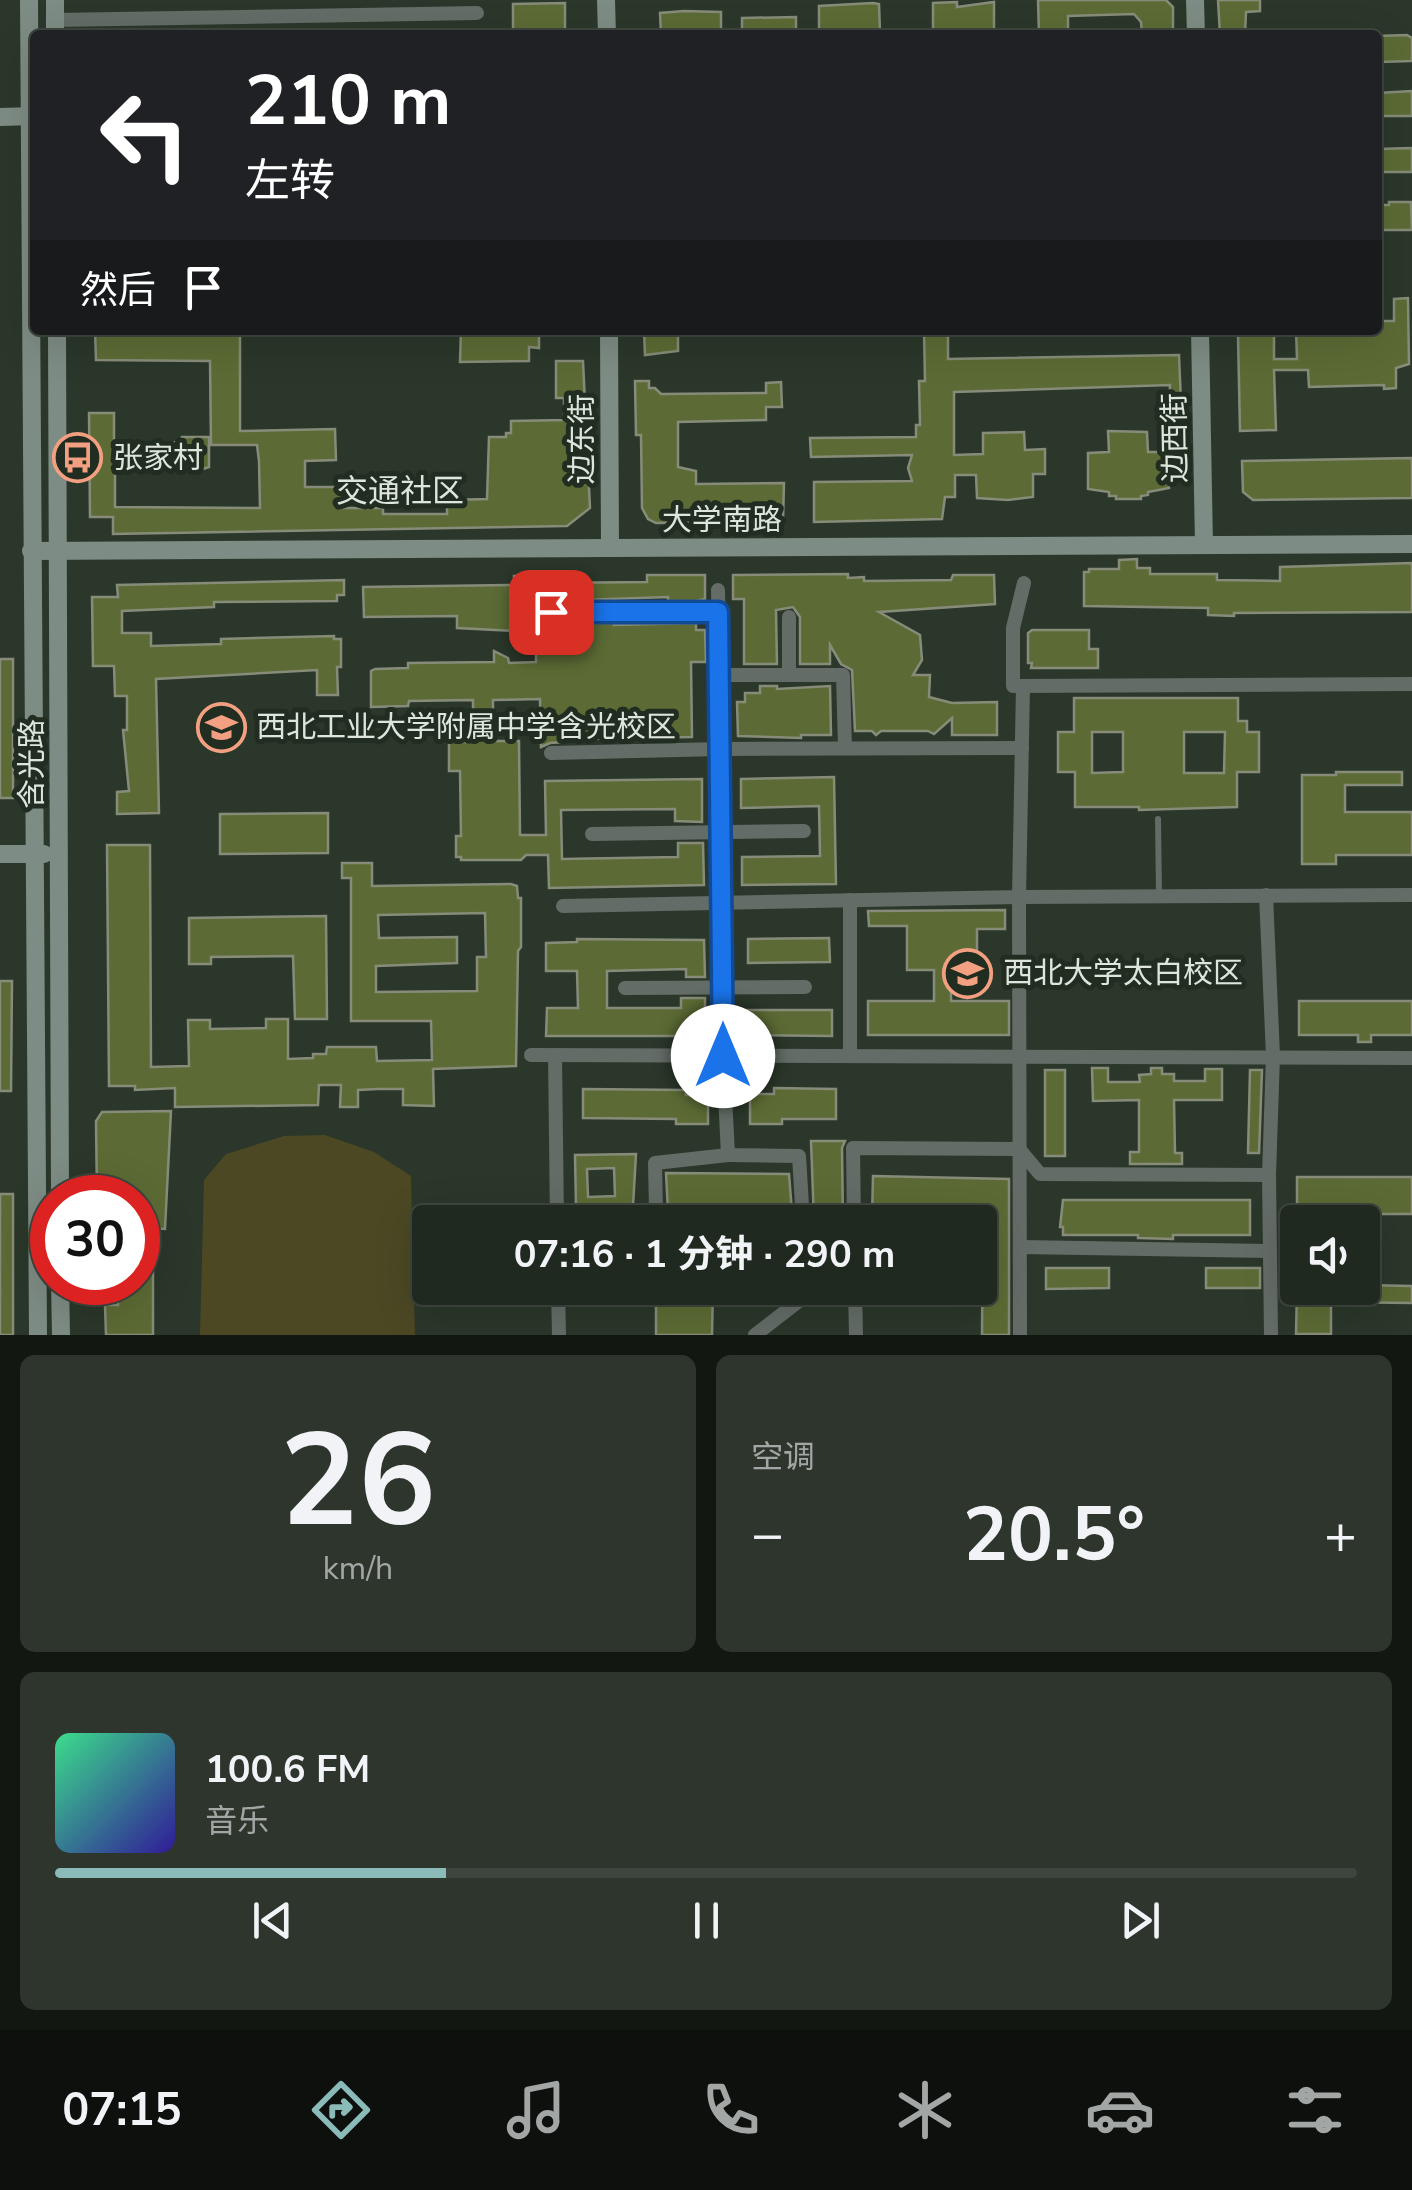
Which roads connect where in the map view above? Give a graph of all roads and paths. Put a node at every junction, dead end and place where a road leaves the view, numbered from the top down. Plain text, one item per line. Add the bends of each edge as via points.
1 (29, 0) edge
2 (55, 0) edge
3 (606, 0) edge
4 (1195, 0) edge
5 (476, 13) dead end
6 (55, 28) edge
7 (606, 30) edge
8 (1196, 30) edge
9 (30, 39) edge
10 (0, 116) edge
11 (30, 116) edge
12 (32, 335) edge
13 (58, 335) edge
14 (608, 335) edge
15 (1200, 335) edge
16 (1412, 544) edge
17 (1204, 545) junction
18 (610, 548) junction
19 (32, 551) junction
20 (59, 551) junction
21 (1024, 583) dead end
22 (718, 590) dead end
23 (551, 612) dead end
24 (718, 612) junction
25 (789, 617) dead end
26 (720, 674) junction
27 (789, 674) junction
28 (1412, 684) edge
29 (1023, 686) junction
30 (845, 748) junction
31 (1022, 748) junction
32 (721, 749) junction
33 (552, 753) dead end
34 (1158, 819) dead end
35 (804, 831) dead end
36 (722, 832) junction
37 (592, 834) dead end
38 (0, 854) edge
39 (33, 854) junction
40 (59, 855) junction
41 (1266, 895) junction
42 (1412, 895) edge
43 (1019, 896) junction
44 (1159, 896) junction
45 (850, 900) junction
46 (722, 903) junction
47 (563, 906) dead end
48 (723, 987) junction
49 (805, 987) dead end
50 (625, 988) dead end
51 (532, 1055) dead end
52 (555, 1055) junction
53 (723, 1056) junction
54 (850, 1056) junction
55 (1018, 1056) junction
56 (1272, 1056) junction
57 (1412, 1058) edge
58 (1019, 1149) junction
59 (728, 1154) junction
60 (60, 1175) edge
61 (1269, 1175) junction
62 (557, 1205) edge
63 (656, 1205) edge
64 (802, 1205) edge
65 (854, 1205) edge
66 (1020, 1247) junction
67 (1270, 1251) junction
68 (60, 1305) edge
69 (558, 1305) edge
70 (794, 1305) edge
71 (855, 1305) edge
72 (38, 1335) edge
73 (60, 1335) edge
74 (559, 1335) edge
75 (756, 1335) edge
76 (856, 1335) edge
77 (1020, 1335) edge
78 (1271, 1335) edge

1 - 9 main road, 含光路
2 - 6 main road
3 - 7 main road
4 - 8 main road
5 - 6 street
10 - 11 main road
12 - 19 main road, 含光路
13 - 20 main road, 含光路
14 - 18 main road, 边东街
15 - 17 main road, 边西街
16 - 17 main road, 大学南路
17 - 18 main road, 大学南路
18 - 20 main road, 大学南路
19 - 20 main road, 大学南路
19 - 39 main road, 含光路
20 - 40 main road, 含光路
21 - 29 street via 1013,628 1013,686
22 - 24 street
23 - 24 street
24 - 26 street
25 - 27 street
26 - 27 street
26 - 32 street
27 - 30 street via 843,675
28 - 29 street
29 - 31 street
30 - 31 street
30 - 32 street
31 - 43 street
32 - 33 street
32 - 36 street
34 - 44 lane
35 - 36 street
36 - 37 street
36 - 46 street
38 - 39 main road
39 - 40 main road
39 - 72 main road, 含光路
40 - 60 main road, 含光路
41 - 42 street
41 - 44 street
41 - 56 street
43 - 44 street
43 - 45 street
43 - 55 street
45 - 46 street
45 - 54 street
46 - 47 street
46 - 48 street
48 - 49 street
48 - 50 street
48 - 53 street
51 - 52 street
52 - 53 street
52 - 62 street
53 - 54 street
53 - 59 street
54 - 55 street
55 - 56 street
55 - 58 street
56 - 57 street
56 - 61 street
58 - 61 street via 1040,1174
58 - 65 street via 853,1148
58 - 66 street
59 - 63 street via 655,1163
59 - 64 street via 799,1156
61 - 67 street
66 - 67 street
66 - 77 street
67 - 78 street
68 - 73 main road
69 - 74 street
70 - 75 street
71 - 76 street

